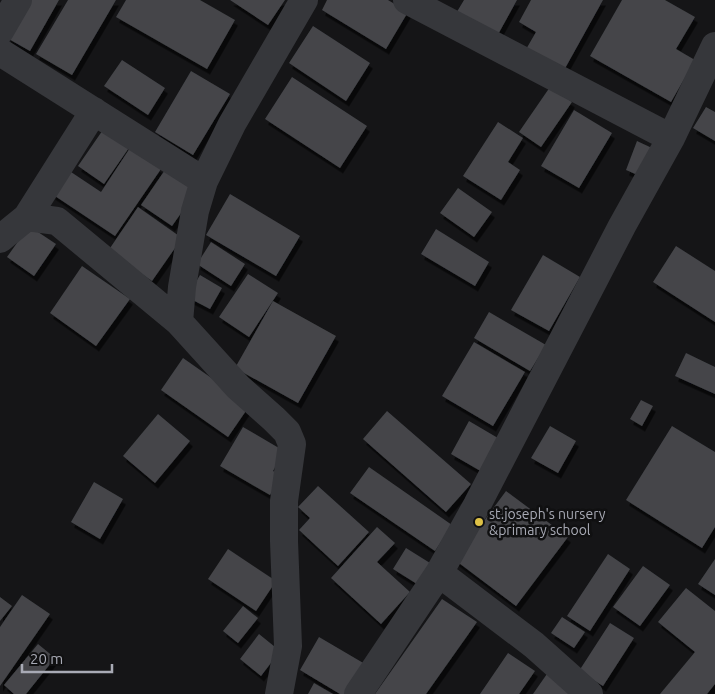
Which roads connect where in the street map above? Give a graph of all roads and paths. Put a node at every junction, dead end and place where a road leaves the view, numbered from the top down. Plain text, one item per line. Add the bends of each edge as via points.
1 (18, 0) edge
2 (304, 0) edge
3 (407, 0) edge
4 (0, 31) edge
5 (715, 46) edge
6 (0, 52) edge
7 (94, 111) junction
8 (671, 138) junction
9 (204, 181) junction
10 (28, 217) junction
11 (0, 239) edge
12 (179, 322) junction
13 (439, 573) junction
14 (279, 694) edge
15 (358, 694) edge
16 (589, 694) edge

1 - 4 street
2 - 9 street via 232,124
3 - 8 street
5 - 8 street
6 - 7 street
7 - 9 street
7 - 10 street
8 - 13 street
9 - 12 street via 195,211
10 - 11 street
10 - 12 street via 57,221
12 - 14 street via 238,387 287,432 292,444 284,501 288,646
13 - 15 street
13 - 16 street via 534,645

